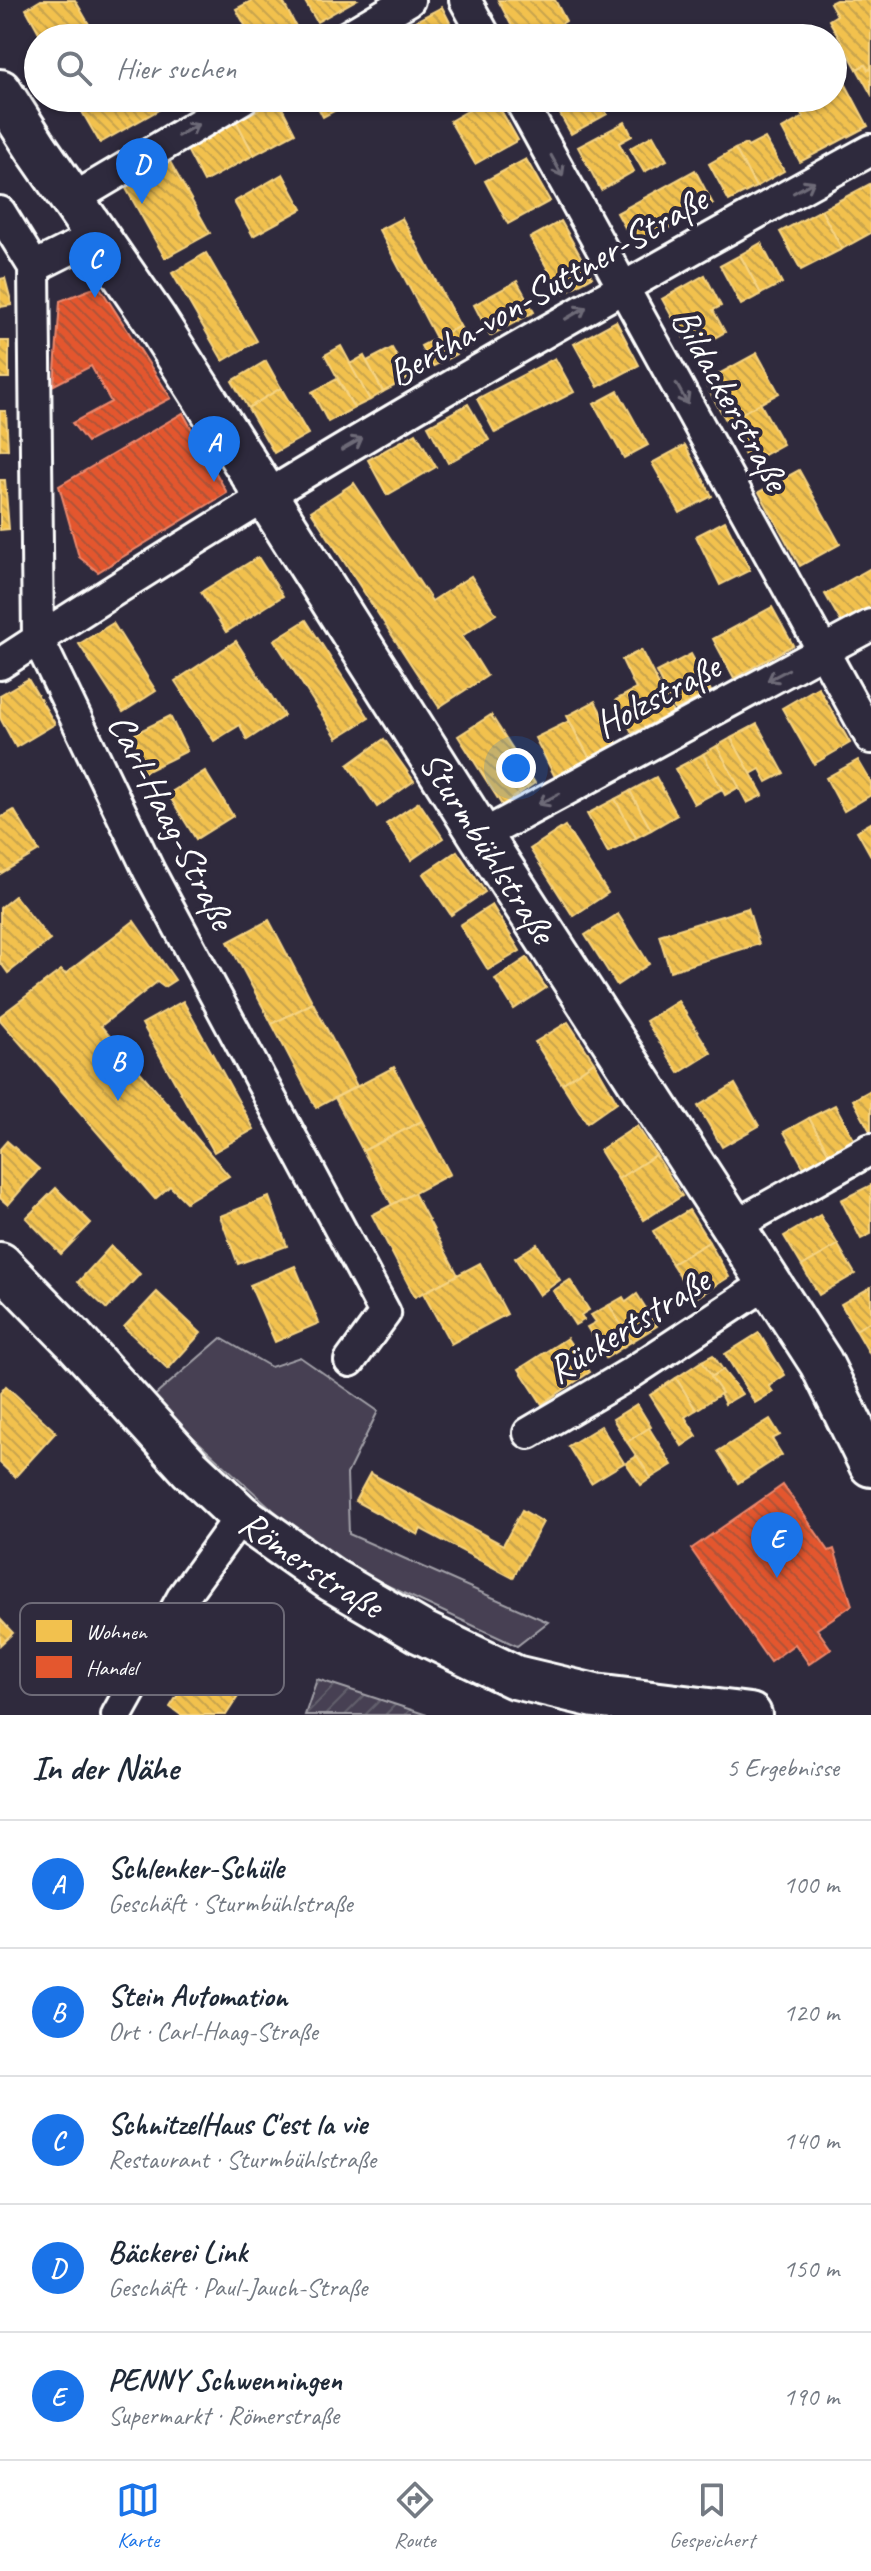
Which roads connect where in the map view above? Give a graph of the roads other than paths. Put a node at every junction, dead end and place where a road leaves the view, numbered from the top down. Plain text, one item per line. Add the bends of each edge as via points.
1 (409, 0) edge
2 (465, 0) edge
3 (369, 24) edge
4 (478, 24) edge
5 (0, 91) edge
6 (219, 112) edge
7 (527, 112) edge
8 (871, 150) edge
9 (73, 199) junction
10 (0, 212) edge
11 (98, 235) junction
12 (34, 267) junction
13 (623, 286) junction
14 (264, 495) junction
15 (871, 625) edge
16 (38, 639) junction
17 (823, 651) junction
18 (0, 664) edge
19 (871, 738) edge
20 (481, 836) junction
21 (871, 1149) edge
22 (734, 1226) junction
23 (0, 1264) edge
24 (769, 1282) junction
25 (350, 1361) dead end
26 (529, 1433) dead end
27 (871, 1465) edge
28 (241, 1516) junction
29 (180, 1603) edge
30 (128, 1695) edge
31 (726, 1713) edge
32 (117, 1715) edge

1 - 3 street
2 - 4 street
5 - 9 main road, Sturmbühlstraße
9 -> 6 street
7 -> 13 street, Bildackerstraße
13 -> 8 street, Bertha-von-Suttner-Straße
9 - 11 main road, Sturmbühlstraße
10 - 12 street
11 - 12 street
11 - 14 main road, Sturmbühlstraße
12 - 16 street, Carl-Haag-Straße
14 -> 13 street, Bertha-von-Suttner-Straße
13 -> 17 street, Bildackerstraße
14 - 16 street, Bertha-von-Suttner-Straße
14 - 20 main road, Sturmbühlstraße
15 - 17 street, Holzstraße
16 - 18 street, Bertha-von-Suttner-Straße
16 - 25 street, Carl-Haag-Straße via 149,871 385,1313
17 - 19 street, Bildackerstraße
17 -> 20 street, Holzstraße
20 - 22 main road, Sturmbühlstraße
21 - 22 street
22 - 24 main road, Sturmbühlstraße
23 - 28 main road, Römerstraße
24 - 26 street, Rückertstraße
24 - 27 main road, Sturmbühlstraße via 821,1363
28 - 29 street
28 - 31 main road, Römerstraße via 421,1632 515,1677 595,1696
30 - 32 street

